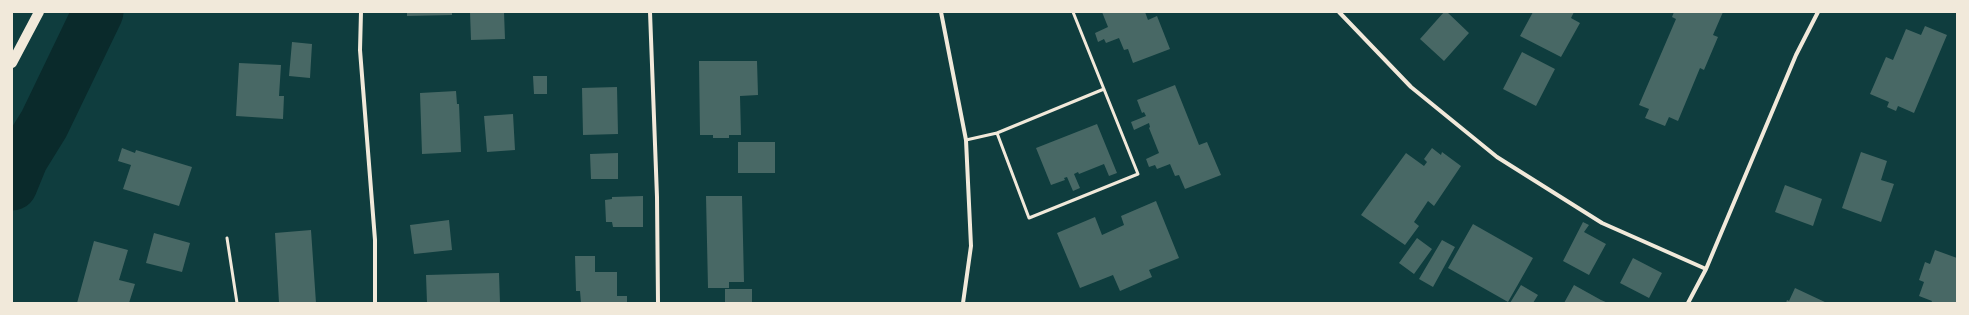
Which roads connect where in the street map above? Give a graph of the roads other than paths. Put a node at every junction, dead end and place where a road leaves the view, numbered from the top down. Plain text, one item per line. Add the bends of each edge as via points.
1 (39, 12) edge
2 (361, 12) edge
3 (650, 12) edge
4 (941, 12) edge
5 (1073, 12) edge
6 (1339, 12) edge
7 (1818, 12) edge
8 (12, 63) edge
9 (1104, 90) junction
10 (997, 132) junction
11 (966, 140) junction
12 (228, 238) dead end
13 (1706, 269) junction
14 (237, 303) edge
15 (375, 303) edge
16 (658, 303) edge
17 (963, 303) edge
18 (1688, 303) edge

1 - 8 main road
2 - 15 street via 360,50 375,240
3 - 16 street
4 - 11 street
5 - 9 lane
6 - 13 street via 1411,87 1497,157 1602,223
7 - 13 street via 1793,63
9 - 10 lane
9 - 10 lane via 1138,174 1029,218
10 - 11 lane
11 - 17 street via 971,246
12 - 14 lane
13 - 18 street

